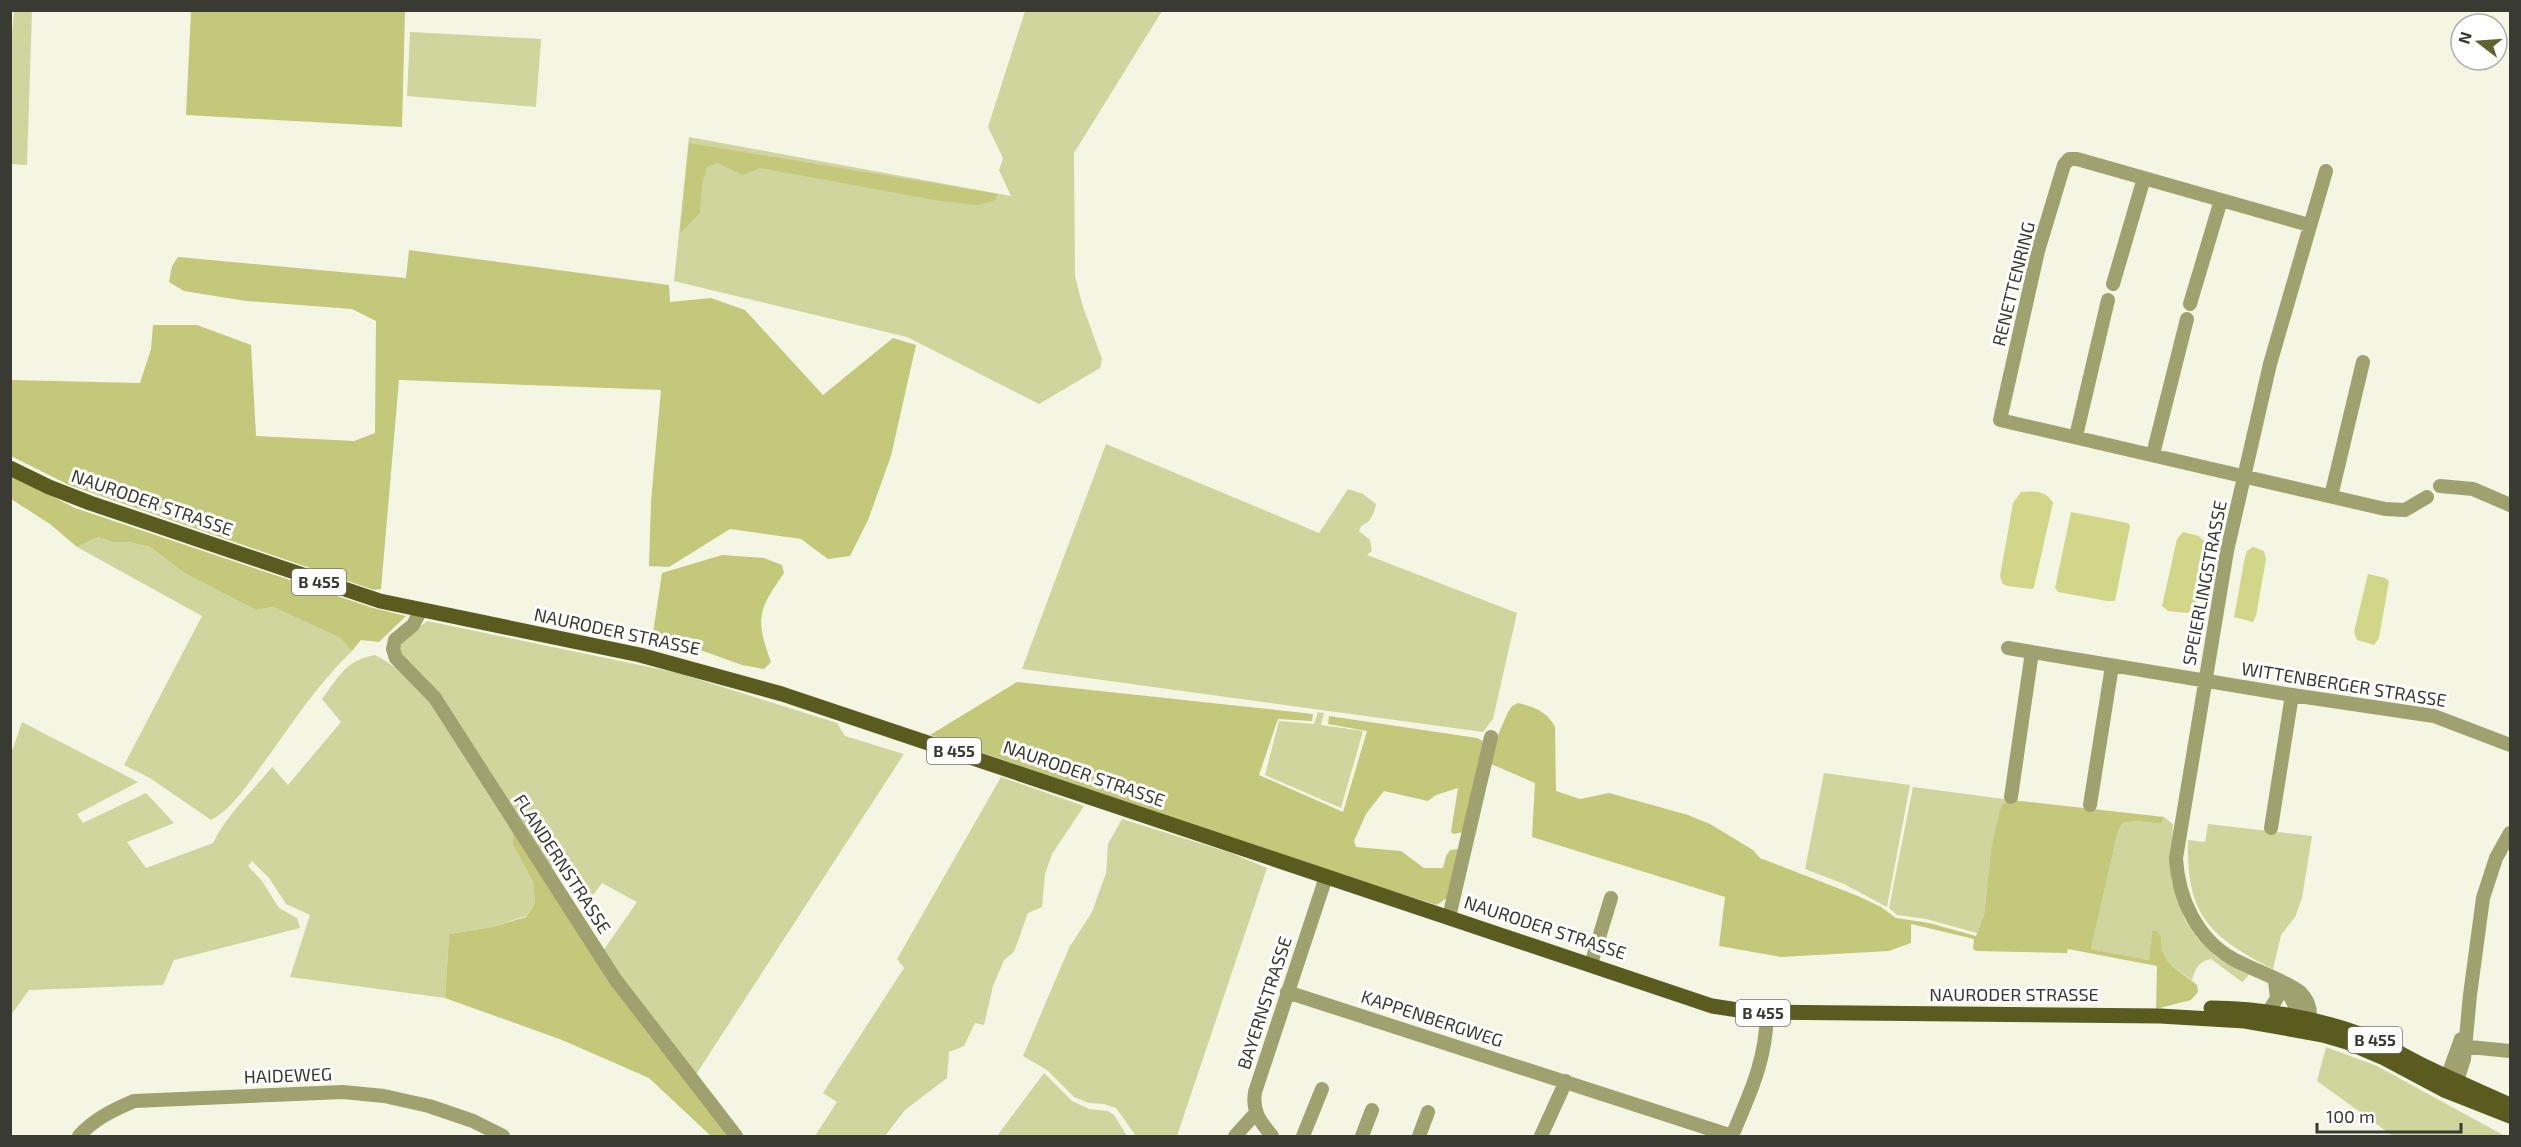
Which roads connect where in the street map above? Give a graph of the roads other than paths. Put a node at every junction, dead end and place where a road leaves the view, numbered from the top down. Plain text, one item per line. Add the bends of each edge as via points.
1 (2326, 171) dead end
2 (2144, 178) junction
3 (2221, 200) junction
4 (2309, 225) junction
5 (2113, 284) dead end
6 (2109, 300) dead end
7 (2190, 304) dead end
8 (2187, 319) dead end
9 (2363, 362) dead end
10 (2076, 436) junction
11 (2153, 454) junction
12 (10, 468) edge
13 (2244, 476) junction
14 (2440, 486) dead end
15 (2331, 496) junction
16 (2427, 497) dead end
17 (2511, 505) edge
18 (421, 610) junction
19 (2008, 648) dead end
20 (2032, 652) junction
21 (2112, 666) junction
22 (2204, 680) junction
23 (2292, 695) junction
24 (1491, 737) dead end
25 (2511, 745) edge
26 (2011, 797) dead end
27 (2090, 805) dead end
28 (2271, 828) dead end
29 (2511, 833) edge
30 (1326, 877) junction
31 (1611, 898) dead end
32 (1449, 917) junction
33 (1591, 964) junction
34 (2261, 973) junction
35 (2275, 981) junction
36 (1287, 992) junction
37 (1767, 1013) junction
38 (2266, 1014) junction
39 (2160, 1016) junction
40 (2301, 1023) junction
41 (2462, 1047) junction
42 (2511, 1051) edge
43 (1566, 1081) junction
44 (2449, 1083) junction
45 (1322, 1089) dead end
46 (2511, 1105) edge
47 (1372, 1110) dead end
48 (1428, 1112) dead end
49 (1255, 1114) junction
50 (2511, 1116) edge
51 (733, 1135) edge
52 (1732, 1136) edge
53 (79, 1137) edge
54 (502, 1137) edge
55 (1235, 1137) edge
56 (1272, 1137) edge
57 (1303, 1137) edge
58 (1362, 1137) edge
59 (1419, 1137) edge
60 (1541, 1137) edge

1 - 4 street, SPEIERLINGSTRASSE
2 - 3 street, RENETTENRING
2 - 5 street
2 - 10 street, RENETTENRING via 2077,159 2066,160 2038,251 2000,420
3 - 4 street, RENETTENRING
3 - 7 street
4 - 13 street, SPEIERLINGSTRASSE
6 - 10 street
8 - 11 street
9 - 15 street
10 - 11 street, RENETTENRING
11 - 13 street, RENETTENRING
12 - 18 main road, NAURODER STRASSE / B 455 via 90,503 356,594
13 - 15 street, RENETTENRING
13 - 22 street, SPEIERLINGSTRASSE
14 - 17 street via 2473,489
15 - 16 street, RENETTENRING via 2395,511 2414,506
18 - 30 main road, NAURODER STRASSE / B 455 via 640,655 737,680
18 - 51 street, FLANDERNSTRASSE via 413,625 395,640 396,658 435,698 615,979
19 - 20 street, WITTENBERGER STRASSE
20 - 21 street, WITTENBERGER STRASSE
20 - 26 street
21 - 22 street, WITTENBERGER STRASSE
21 - 27 street
22 - 23 street, WITTENBERGER STRASSE
22 - 34 street, SPEIERLINGSTRASSE via 2178,837 2179,879 2188,907 2206,937 2226,954
23 - 25 street, WITTENBERGER STRASSE via 2434,716
23 - 28 street
24 - 32 street
29 - 41 street via 2496,858 2483,898
30 - 32 main road, NAURODER STRASSE / B 455
30 - 36 street, BAYERNSTRASSE
31 - 33 street
32 - 33 main road, NAURODER STRASSE / B 455
33 - 37 main road, NAURODER STRASSE / B 455 via 1712,1006
34 - 35 street, SPEIERLINGSTRASSE
34 - 40 street, SPEIERLINGSTRASSE via 2304,995 2309,1004
35 - 38 street via 2277,998
35 - 40 street, SPEIERLINGSTRASSE via 2291,996
36 - 43 street, KAPPENBERGWEG
36 - 49 street, BAYERNSTRASSE via 1255,1092
37 - 39 main road, NAURODER STRASSE / B 455
37 - 52 street, KAPPENBERGWEG via 1767,1040 1761,1064
38 - 39 main road, NAURODER STRASSE / B 455 via 2206,1008
38 - 40 main road, NAURODER STRASSE / B 455
39 - 40 main road, NAURODER STRASSE / B 455
40 - 44 main road, NAURODER STRASSE / B 455
41 - 42 street
41 - 44 street
43 - 52 street, KAPPENBERGWEG
43 - 60 street
44 - 46 main road, B 455
44 - 50 main road, B 455
45 - 57 street
47 - 58 street
48 - 59 street
49 - 55 street
49 - 56 street
53 - 54 street, HAIDEWEG via 112,1110 134,1101 343,1092 429,1106 473,1121

